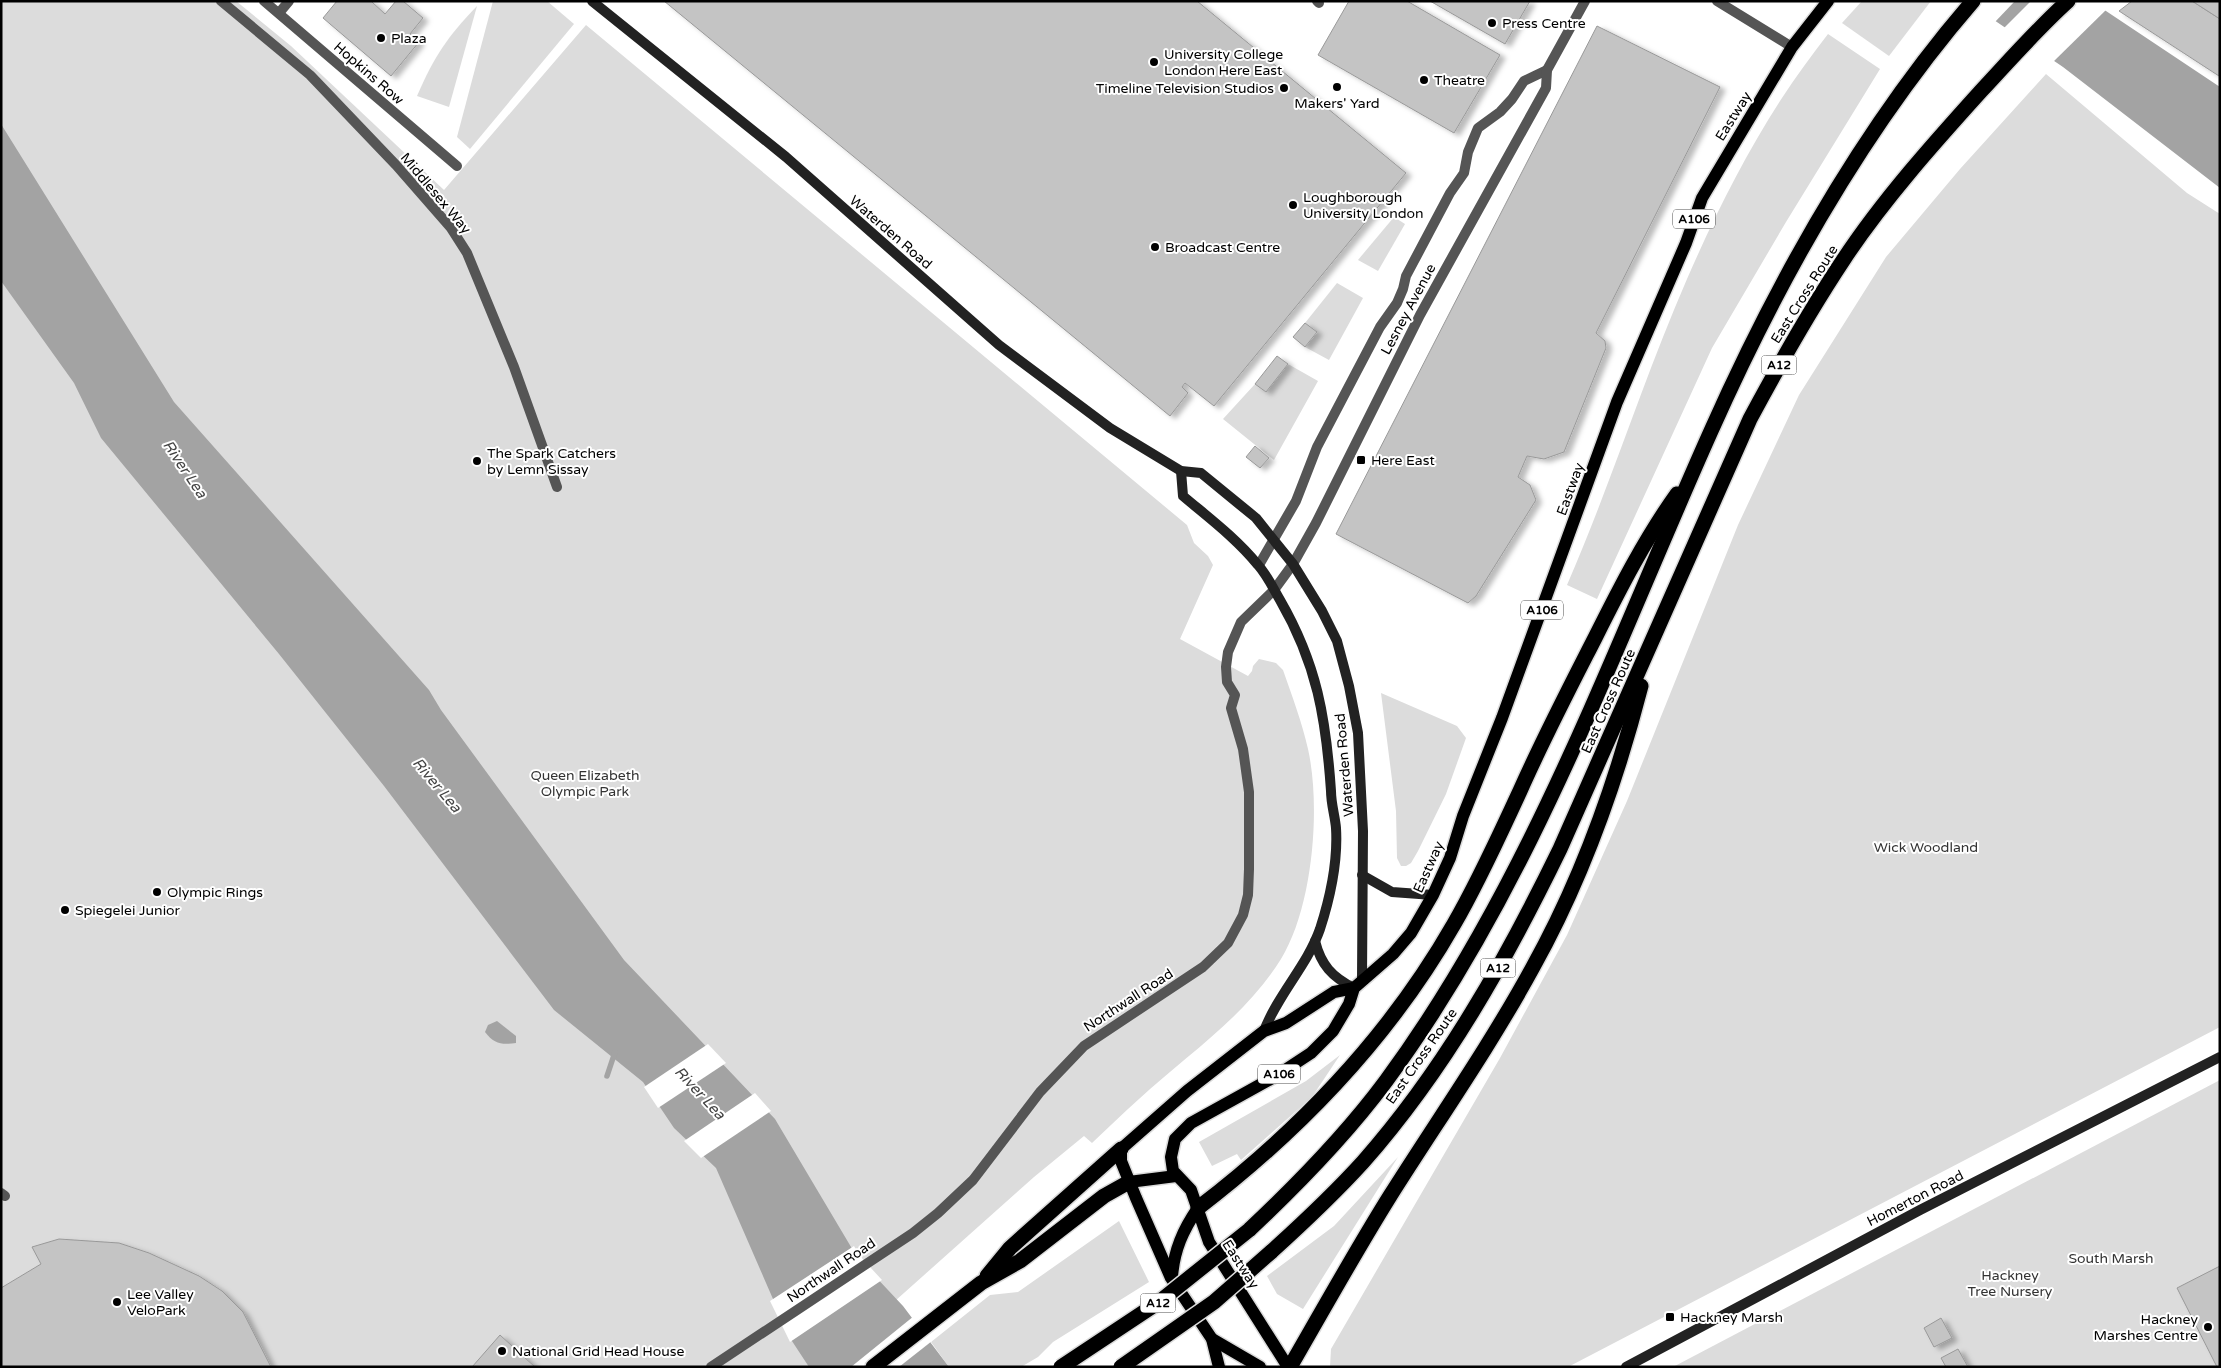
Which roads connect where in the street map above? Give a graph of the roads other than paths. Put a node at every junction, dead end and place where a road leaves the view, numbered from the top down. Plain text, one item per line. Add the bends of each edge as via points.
1 (221, 1) edge
2 (264, 1) edge
3 (289, 1) edge
4 (592, 1) edge
5 (1585, 1) edge
6 (1717, 1) edge
7 (1828, 1) edge
8 (1973, 1) edge
9 (2068, 1) edge
10 (279, 13) junction
11 (1792, 47) junction
12 (1547, 70) junction
13 (457, 166) dead end
14 (1696, 466) junction
15 (1181, 471) junction
16 (557, 487) dead end
17 (1273, 538) junction
18 (1293, 564) junction
19 (1259, 566) junction
20 (1274, 590) junction
21 (1653, 638) junction
22 (1362, 875) junction
23 (1433, 895) junction
24 (1315, 942) junction
25 (1358, 983) junction
26 (1264, 1031) junction
27 (2220, 1057) edge
28 (1121, 1149) junction
29 (1176, 1176) junction
30 (1129, 1182) junction
31 (1198, 1208) junction
32 (1171, 1278) junction
33 (981, 1283) junction
34 (1212, 1339) junction
35 (712, 1367) edge
36 (873, 1367) edge
37 (1061, 1367) edge
38 (1121, 1367) edge
39 (1219, 1367) edge
40 (1260, 1367) edge
41 (1289, 1367) edge
42 (1626, 1367) edge

1 - 16 street, Middlesex Way via 310,75 451,228 467,253 510,358
2 - 10 street, Hopkins Row
3 - 10 street
4 - 15 street, Waterden Road via 786,157 999,345 1085,412
5 - 12 street, Lesney Avenue
6 - 11 street
7 - 11 main road, Eastway / A106
8 - 14 highway, East Cross Route / A12 via 1908,81 1839,184 1735,380
9 - 21 highway, East Cross Route / A12 via 1955,121 1845,257 1785,354 1750,419
10 - 13 street, Hopkins Row
11 - 23 main road, Eastway / A106 via 1702,198 1686,244 1617,402 1450,858
12 - 17 street, Lesney Avenue via 1524,81 1500,112 1478,128 1464,173 1406,276 1397,303 1380,327 1337,406 1309,464 1296,501
12 - 18 street, Lesney Avenue via 1546,88 1420,315
14 - 31 highway, A12 via 1651,530 1554,718 1475,886 1435,956 1358,1060 1306,1116 1242,1174
14 - 37 highway, East Cross Route / A12, bridge via 1567,765 1492,912 1454,978 1384,1083 1350,1126 1249,1230 1159,1302
15 - 17 street, Waterden Road via 1201,473 1256,518
15 - 19 street, Waterden Road via 1182,496 1230,535
17 - 18 street, Waterden Road
17 - 19 street
18 - 20 street, Northwall Road
18 - 22 street, Waterden Road via 1330,625 1349,686 1358,734
19 - 20 street, Waterden Road
20 - 24 street, Waterden Road via 1309,659 1326,733 1336,829 1332,888
20 - 35 street, Northwall Road via 1241,622 1228,652 1227,682 1236,695 1231,708 1243,749 1249,792 1250,869 1243,915 1228,943 1203,967 1084,1046 1040,1092 972,1180 938,1213
21 - 38 highway, East Cross Route / A12, bridge via 1527,917 1455,1039 1414,1098 1330,1198 1214,1302
21 - 41 highway, A12 via 1623,756 1574,883 1549,936 1499,1026 1388,1198
22 - 23 street via 1392,892
22 - 25 street, Waterden Road
23 - 25 main road, Eastway / A106 via 1404,943
24 - 25 street via 1320,959 1329,972
24 - 26 street, Waterden Road via 1276,1005
25 - 26 main road, Eastway / A106 via 1334,992 1286,1023
25 - 29 main road, A106 via 1333,1031 1311,1053 1191,1123 1175,1139 1171,1167
26 - 28 main road, Eastway / A106 via 1187,1091
27 - 42 street, Homerton Road via 1920,1210
28 - 30 main road via 1121,1161
28 - 33 highway via 1010,1248
29 - 30 main road
29 - 31 main road, Eastway via 1191,1190
30 - 32 main road
30 - 33 highway via 1093,1205 1020,1262
31 - 32 main road via 1176,1248
31 - 41 main road, Eastway via 1209,1242
32 - 34 main road
33 - 36 highway
34 - 39 main road
34 - 40 main road

